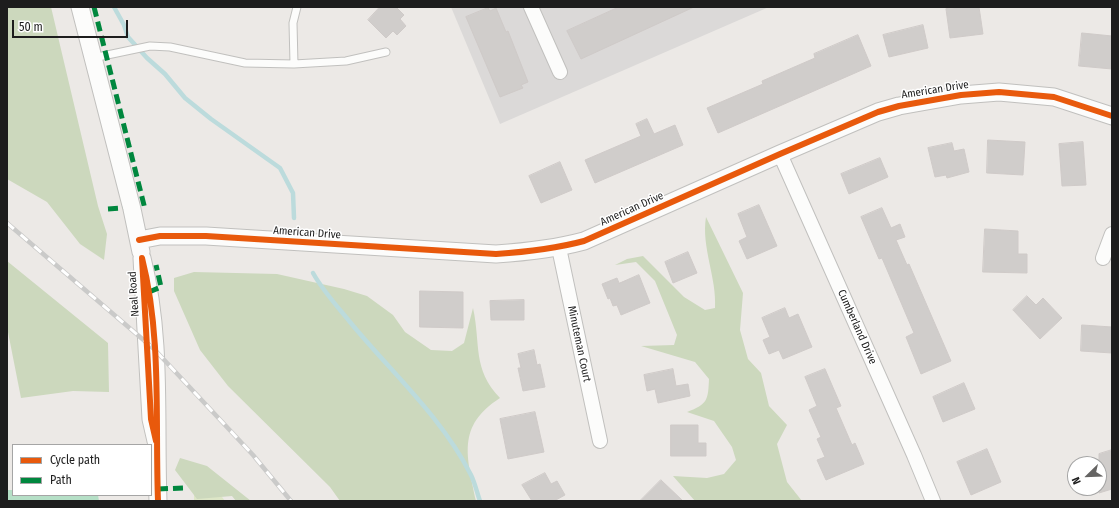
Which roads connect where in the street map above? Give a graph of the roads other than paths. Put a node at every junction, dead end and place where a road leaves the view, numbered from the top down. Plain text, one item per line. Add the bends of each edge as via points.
1 (80, 7) edge
2 (297, 7) edge
3 (535, 8) edge
4 (386, 52) dead end
5 (93, 58) junction
6 (294, 64) junction
7 (560, 72) dead end
8 (1112, 116) edge
9 (780, 154) junction
10 (1112, 234) edge
11 (139, 240) junction
12 (559, 248) junction
13 (1103, 258) dead end
14 (600, 441) dead end
15 (158, 501) edge
16 (933, 501) edge

1 - 5 street, Neal Road
2 - 6 lane via 293,22
3 - 7 street
4 - 6 lane via 346,61
5 - 6 lane via 150,46 170,47 245,63
5 - 11 street, Neal Road
8 - 9 street, American Drive via 1054,97 1000,92 961,95 878,112
9 - 12 street, American Drive via 607,231
9 - 16 street, Cumberland Drive
10 - 13 street
11 - 12 street, American Drive via 160,236 206,236 496,254
11 - 15 street, Neal Road via 152,320
12 - 14 street, Minuteman Court

